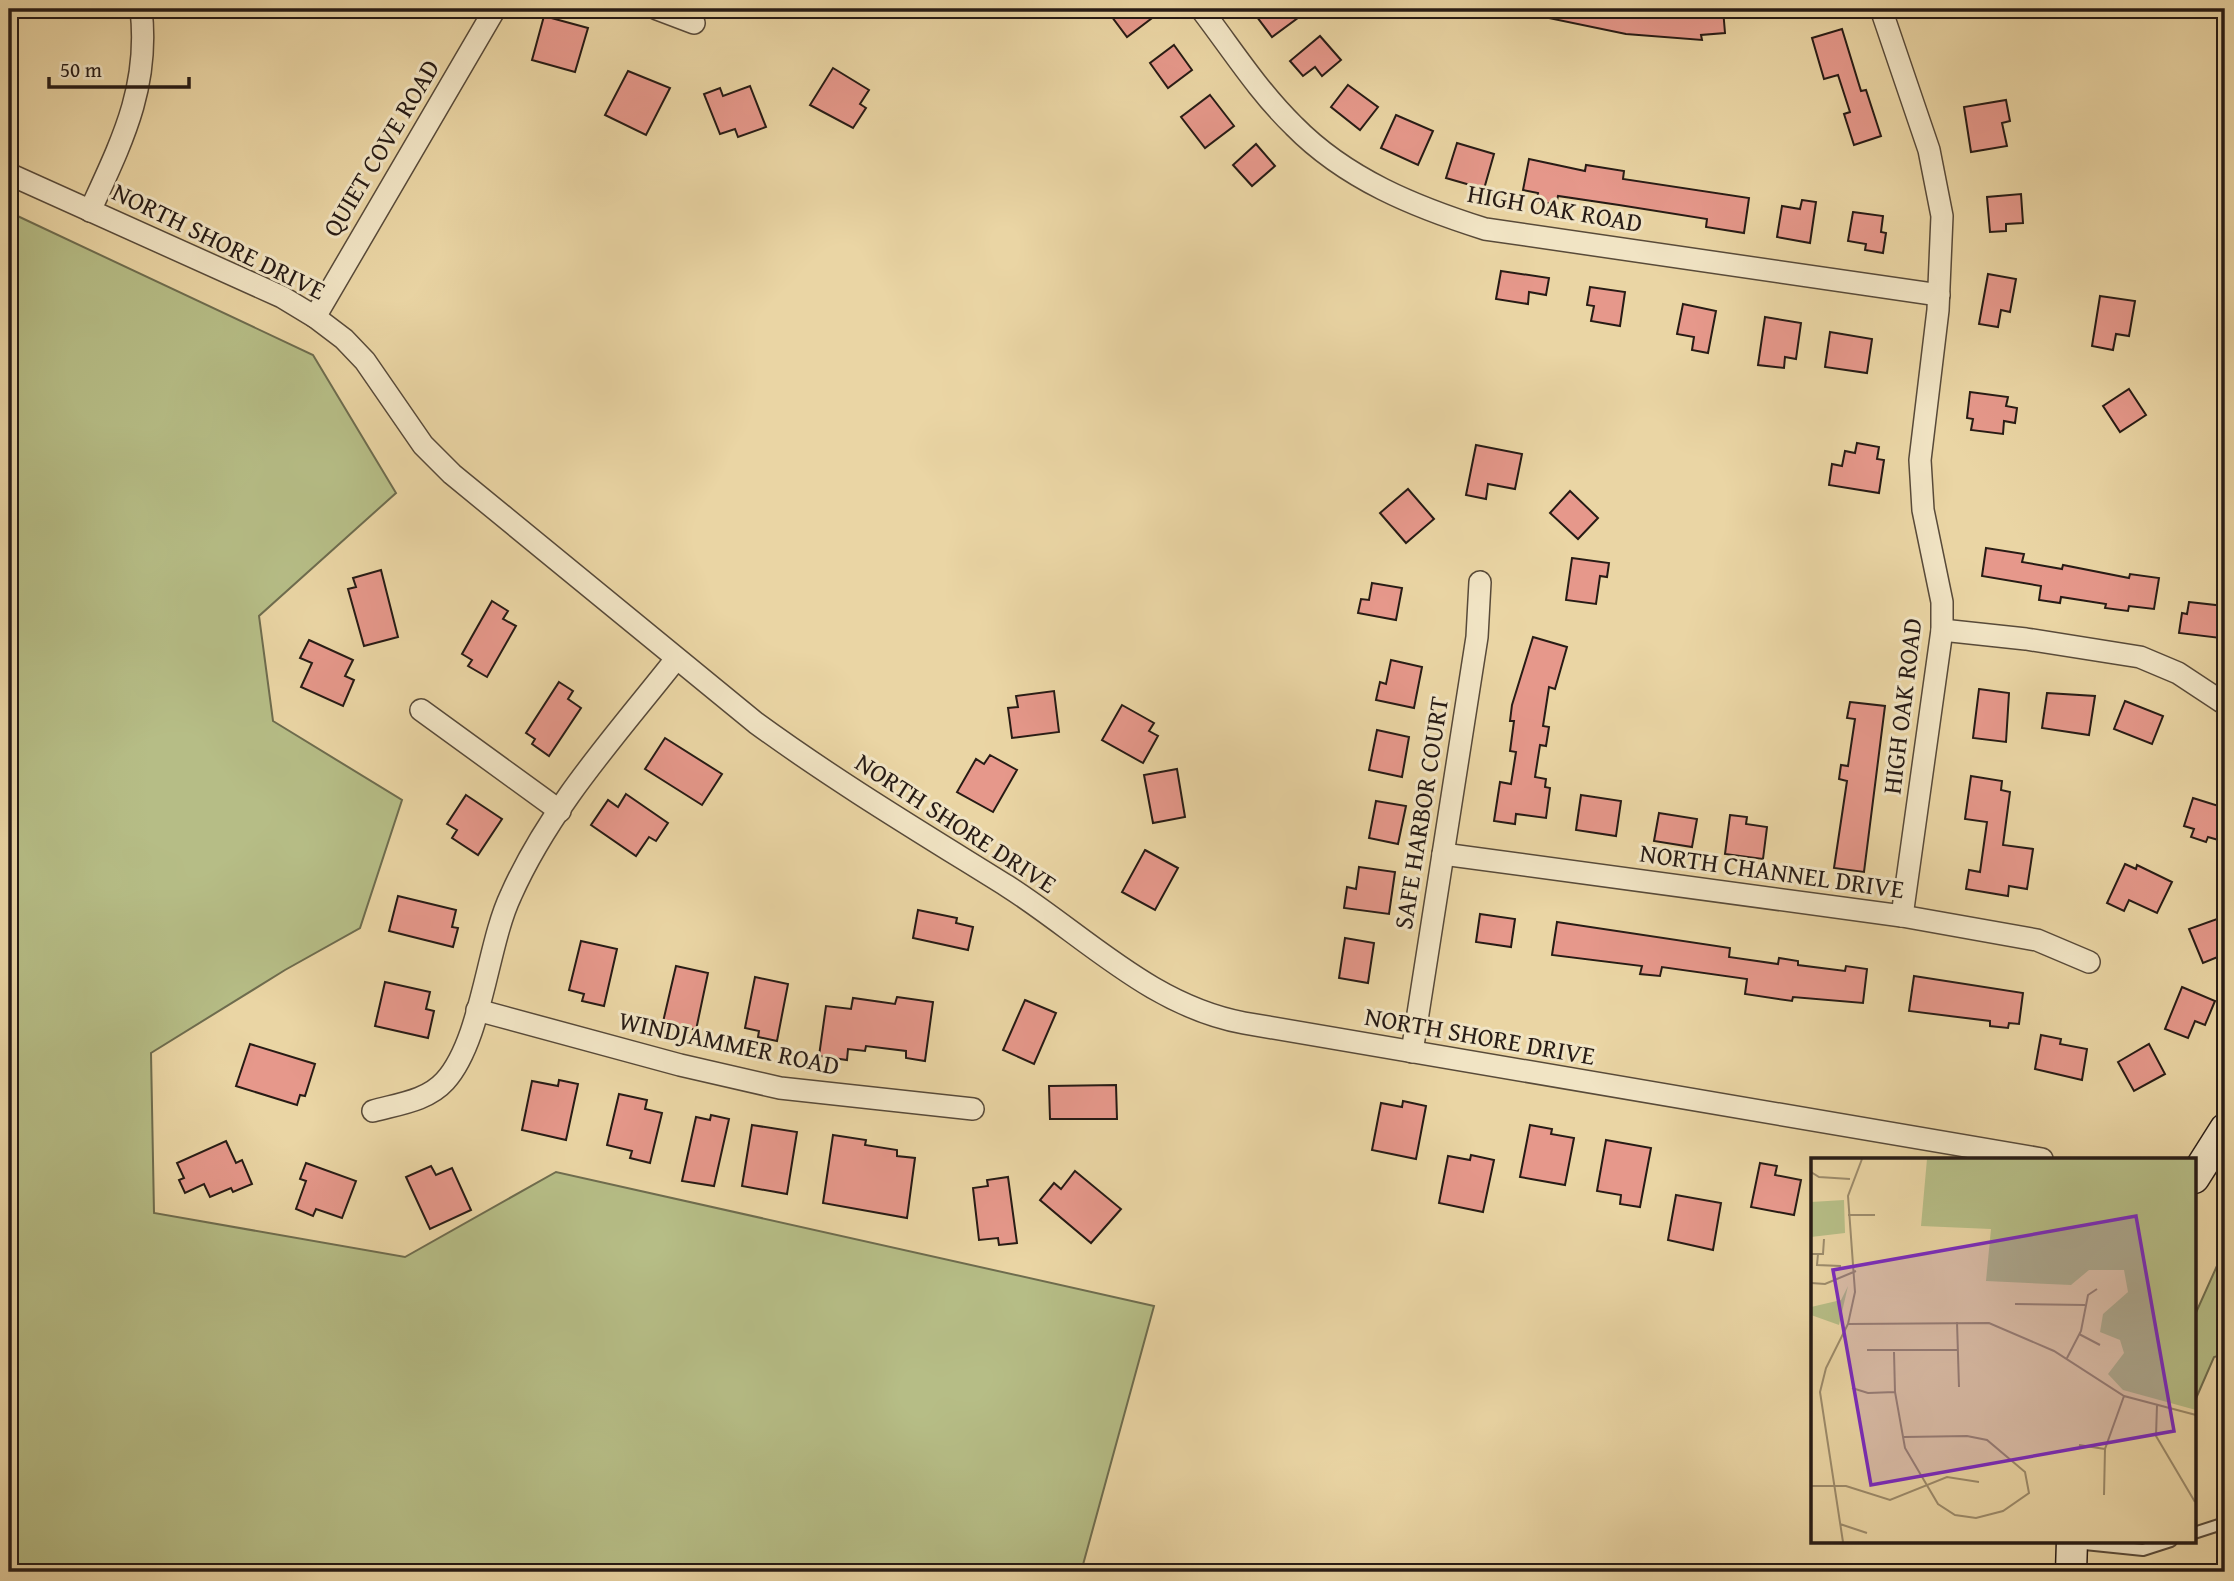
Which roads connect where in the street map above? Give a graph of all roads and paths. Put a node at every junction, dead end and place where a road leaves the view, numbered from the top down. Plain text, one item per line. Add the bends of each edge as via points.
1 (141, 9) edge
2 (495, 9) edge
3 (657, 9) edge
4 (1201, 9) edge
5 (1881, 9) edge
6 (694, 23) dead end
7 (9, 174) edge
8 (90, 211) junction
9 (1939, 295) junction
10 (315, 317) junction
11 (1480, 582) dead end
12 (1942, 631) junction
13 (676, 659) junction
14 (2225, 704) edge
15 (421, 710) dead end
16 (560, 811) junction
17 (1443, 854) junction
18 (1902, 916) junction
19 (2089, 962) dead end
20 (477, 1010) junction
21 (1412, 1052) junction
22 (973, 1109) dead end
23 (373, 1111) dead end
24 (2225, 1129) edge
25 (2034, 1158) edge
26 (2196, 1174) edge
27 (2225, 1523) edge
28 (2196, 1532) edge
29 (2168, 1542) edge
30 (2072, 1552) edge

1 - 8 street via 141,85 129,126
2 - 10 street, QUIET COVE ROAD
3 - 6 street
4 - 9 street, HIGH OAK ROAD via 1273,104 1318,148 1390,194 1438,215 1485,229
5 - 9 street, HIGH OAK ROAD via 1937,179 1942,216
7 - 8 street, NORTH SHORE DRIVE
8 - 10 street, NORTH SHORE DRIVE via 282,297
9 - 12 street, HIGH OAK ROAD via 1920,460 1923,510 1942,602
10 - 13 street, NORTH SHORE DRIVE via 365,361 423,445 452,474
11 - 17 street, SAFE HARBOR COURT via 1477,637
12 - 14 street via 2140,657 2178,673
12 - 18 street, HIGH OAK ROAD
13 - 16 street
13 - 21 street, NORTH SHORE DRIVE via 800,755 1009,887 1130,975 1185,1005 1217,1018
15 - 16 street
16 - 20 street via 541,835 509,897
17 - 18 street, NORTH CHANNEL DRIVE
17 - 21 street, SAFE HARBOR COURT
18 - 19 street, NORTH CHANNEL DRIVE via 2038,940
20 - 22 street, WINDJAMMER ROAD via 780,1088
20 - 23 street via 447,1080 419,1099
21 - 25 street, NORTH SHORE DRIVE via 1944,1147
24 - 26 main road
27 - 28 lane
29 - 30 lane via 2143,1550

